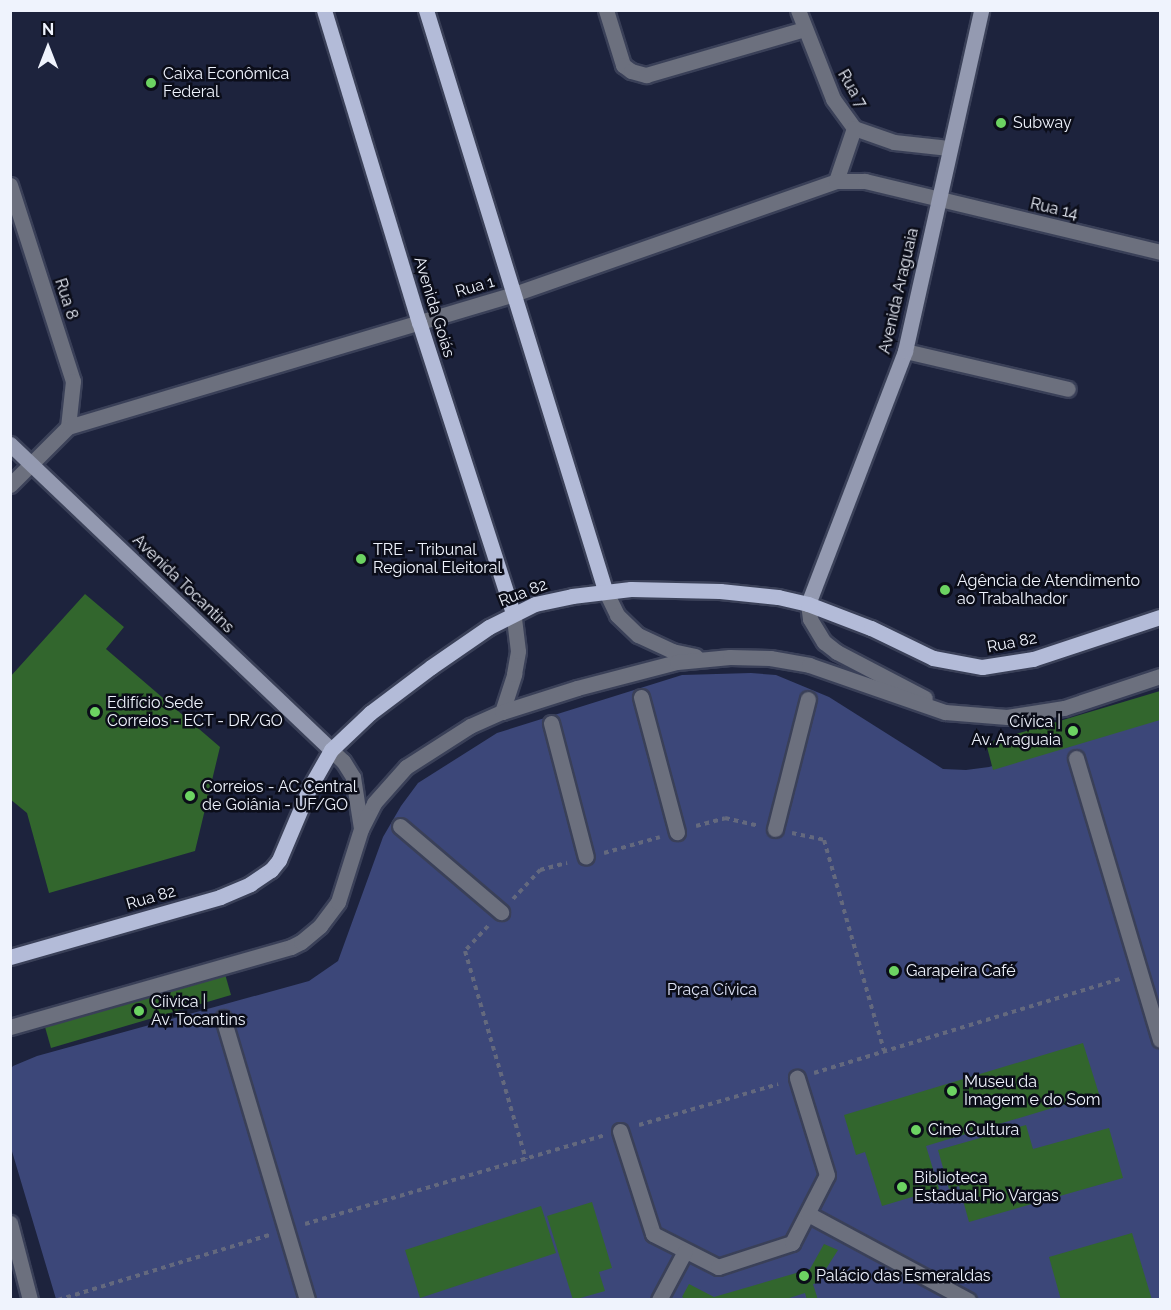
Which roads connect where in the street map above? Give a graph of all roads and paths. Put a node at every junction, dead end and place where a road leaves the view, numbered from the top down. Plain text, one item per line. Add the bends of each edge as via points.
1 (324, 10) edge
2 (414, 10) edge
3 (426, 10) edge
4 (606, 10) edge
5 (798, 10) edge
6 (981, 10) edge
7 (804, 29) junction
8 (432, 31) junction
9 (854, 128) junction
10 (950, 148) junction
11 (836, 181) junction
12 (10, 185) edge
13 (938, 201) junction
14 (1161, 252) edge
15 (514, 294) junction
16 (419, 322) junction
17 (905, 351) junction
18 (1068, 389) dead end
19 (68, 427) junction
20 (10, 444) edge
21 (31, 464) junction
22 (10, 485) edge
23 (604, 590) junction
24 (808, 604) junction
25 (513, 614) junction
26 (1161, 617) edge
27 (710, 659) junction
28 (1161, 676) edge
29 (641, 697) dead end
30 (808, 699) dead end
31 (502, 712) junction
32 (961, 714) junction
33 (551, 723) dead end
34 (331, 750) junction
35 (1076, 758) dead end
36 (400, 826) dead end
37 (361, 829) junction
38 (775, 829) junction
39 (677, 832) junction
40 (586, 857) junction
41 (501, 912) junction
42 (10, 957) edge
43 (223, 1018) dead end
44 (10, 1028) edge
45 (1161, 1040) edge
46 (884, 1051) dead end
47 (797, 1078) dead end
48 (620, 1131) dead end
49 (526, 1159) dead end
50 (808, 1214) junction
51 (10, 1223) edge
52 (685, 1251) junction
53 (30, 1299) edge
54 (307, 1299) edge
55 (659, 1299) edge
56 (968, 1299) edge

1 - 16 main road, Avenida Goiás
2 - 8 main road
3 - 8 main road
4 - 7 street via 623,65 646,75
5 - 7 street, Rua 7
6 - 10 main road, Avenida Araguaia
7 - 9 street, Rua 7 via 833,99
8 - 15 main road
9 - 10 street, Rua 7 via 894,142
9 - 11 street
10 - 13 main road, Avenida Araguaia
11 - 13 street, Rua 1 via 865,181
11 - 15 street, Rua 1
12 - 19 street, Rua 8 via 73,381
13 - 14 street, Rua 14
13 - 17 main road, Avenida Araguaia
15 - 16 street, Rua 1
15 - 23 main road
16 - 19 street, Rua 1
16 - 25 main road, Avenida Goiás
17 - 18 street
17 - 24 main road, Avenida Araguaia
19 - 21 street, Rua 1
20 - 21 main road, Avenida Tocantins
21 - 22 street, Rua 1
21 - 34 main road, Avenida Tocantins
23 - 24 main road, Rua 82 via 720,591
23 - 25 main road, Rua 82 via 552,600
23 - 27 street via 617,615 638,635 672,651
24 - 26 main road, Rua 82 via 871,627 933,658 982,667 1033,659
24 - 32 street via 817,632 837,652
25 - 31 street via 518,651
25 - 34 main road, Rua 82 via 370,713
27 - 31 street via 622,675
27 - 32 street via 770,658 809,665 900,698
28 - 32 street via 1043,713 1007,717
29 - 39 street
30 - 38 street
31 - 37 street via 470,726 406,767 374,803
33 - 40 street
34 - 37 street via 353,777
34 - 42 main road, Rua 82 via 279,860 250,884 220,897
35 - 45 street
36 - 41 street
37 - 44 street via 338,902 321,926 301,942
38 - 39 path via 725,818
38 - 46 path via 824,840
39 - 40 path
40 - 41 path via 540,870
41 - 49 path via 465,951
43 - 54 street
47 - 50 street via 827,1175
48 - 52 street via 653,1234
50 - 52 street via 792,1243 718,1267
50 - 56 street
51 - 53 street
52 - 55 street

